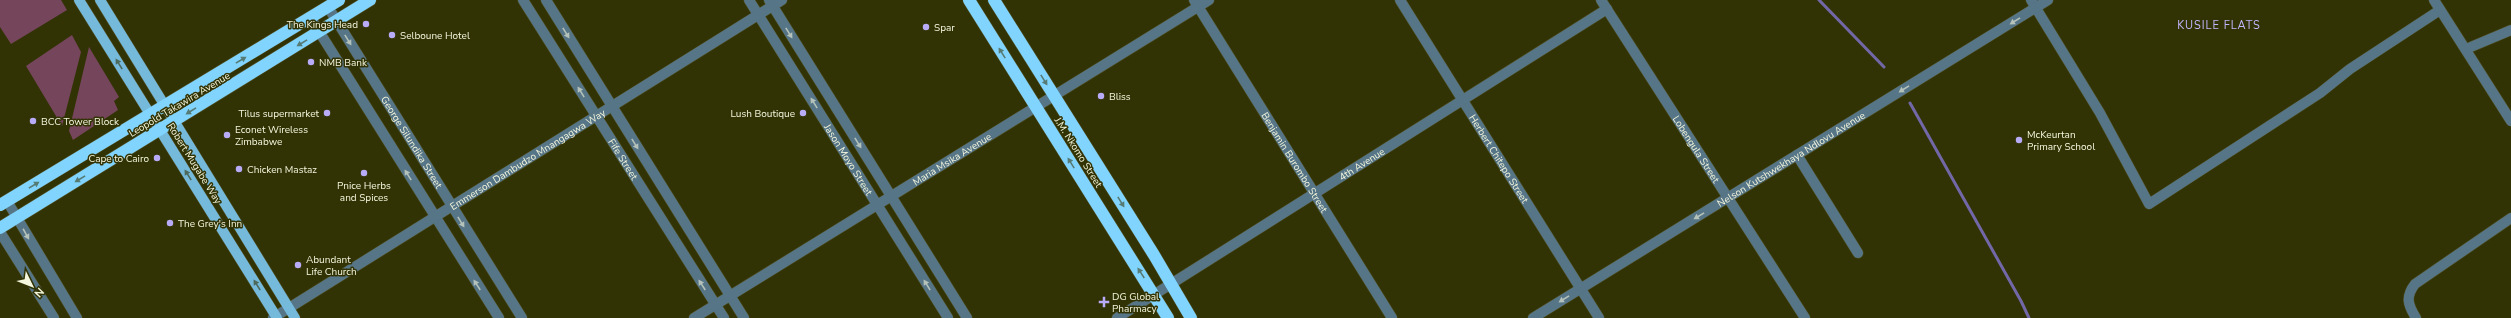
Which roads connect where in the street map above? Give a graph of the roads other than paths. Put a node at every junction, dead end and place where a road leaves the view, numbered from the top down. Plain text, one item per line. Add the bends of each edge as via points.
1 (80, 0) edge
2 (100, 0) edge
3 (338, 0) edge
4 (370, 0) edge
5 (523, 0) edge
6 (546, 0) edge
7 (749, 0) edge
8 (782, 0) edge
9 (969, 0) edge
10 (994, 0) edge
11 (1208, 0) edge
12 (1400, 0) edge
13 (1601, 0) edge
14 (2048, 0) edge
15 (2434, 0) edge
16 (770, 3) edge
17 (1196, 3) edge
18 (2033, 4) edge
19 (328, 7) junction
20 (1607, 9) junction
21 (2440, 10) junction
22 (758, 15) junction
23 (310, 17) junction
24 (336, 21) junction
25 (2511, 30) edge
26 (319, 32) junction
27 (2466, 49) junction
28 (1054, 96) junction
29 (1463, 100) junction
30 (165, 106) junction
31 (612, 106) junction
32 (1036, 107) junction
33 (151, 115) junction
34 (596, 116) junction
35 (174, 121) junction
36 (2511, 121) edge
37 (160, 130) junction
38 (1797, 155) junction
39 (1314, 194) junction
40 (891, 196) junction
41 (1728, 198) junction
42 (4, 203) edge
43 (877, 205) junction
44 (452, 206) junction
45 (17, 217) junction
46 (434, 217) junction
47 (2511, 218) edge
48 (0, 228) edge
49 (0, 232) edge
50 (1858, 253) dead end
51 (1172, 284) junction
52 (1580, 289) junction
53 (1154, 294) junction
54 (730, 296) junction
55 (715, 305) junction
56 (289, 308) junction
57 (276, 317) edge
58 (54, 318) edge
59 (77, 318) edge
60 (295, 318) edge
61 (499, 318) edge
62 (522, 318) edge
63 (694, 318) edge
64 (724, 318) edge
65 (744, 318) edge
66 (948, 318) edge
67 (967, 318) edge
68 (1116, 318) edge
69 (1168, 318) edge
70 (1191, 318) edge
71 (1392, 318) edge
72 (1533, 318) edge
73 (1598, 318) edge
74 (1805, 318) edge
75 (2416, 318) edge

33 -> 1 main road, Robert Mugabe Way
2 - 30 main road, Robert Mugabe Way
3 - 19 highway, Leopold Takawira Avenue
4 - 24 highway, Leopold Takawira Avenue
34 -> 5 street, Fife Street
6 -> 31 street, Fife Street
7 - 22 street, Jason Moyo Street
8 - 16 street, Emmerson Dambudzo Mnangagwa Way
32 -> 9 highway, J.M. Nkomo Street
10 -> 28 highway, J.M. Nkomo Street
11 - 17 street, Maria Msika Avenue
12 - 29 street, Herbert Chitepo Street
13 - 20 street, Lobengula Street
14 - 18 street, Nelson Kutshwekhaya Ndlovu Avenue
15 - 21 street
16 - 22 street, Emmerson Dambudzo Mnangagwa Way
16 -> 40 street, Jason Moyo Street
17 - 28 street, Maria Msika Avenue
17 - 39 street, Benjamin Burombo Street
18 - 21 street via 2100,113 2149,204 2320,93 2350,69
18 -> 38 street, Nelson Kutshwekhaya Ndlovu Avenue
19 - 23 highway, Leopold Takawira Avenue
19 - 24 street, George Silundika Street
20 - 29 street, 4th Avenue
20 - 41 street, Lobengula Street
21 - 27 street
22 - 31 street, Emmerson Dambudzo Mnangagwa Way
43 -> 22 street, Jason Moyo Street
23 - 26 street, George Silundika Street
30 -> 23 highway, Leopold Takawira Avenue
24 - 26 highway, Leopold Takawira Avenue
24 -> 44 street, George Silundika Street
25 - 27 street
26 -> 35 highway, Leopold Takawira Avenue
46 -> 26 street, George Silundika Street
27 - 36 street
28 - 32 street, Maria Msika Avenue
28 -> 51 highway, J.M. Nkomo Street
29 - 39 street, 4th Avenue
29 - 52 street, Herbert Chitepo Street
30 - 33 highway, Leopold Takawira Avenue
30 - 35 main road, Robert Mugabe Way
31 - 34 street, Emmerson Dambudzo Mnangagwa Way
31 -> 54 street, Fife Street
32 - 40 street, Maria Msika Avenue
53 -> 32 highway, J.M. Nkomo Street
33 - 37 main road, Robert Mugabe Way
42 -> 33 highway, Leopold Takawira Avenue
34 - 44 street, Emmerson Dambudzo Mnangagwa Way
55 -> 34 street, Fife Street
35 - 37 highway, Leopold Takawira Avenue
35 - 56 main road, Robert Mugabe Way
37 -> 45 highway, Leopold Takawira Avenue
57 -> 37 main road, Robert Mugabe Way
38 - 41 street, Nelson Kutshwekhaya Ndlovu Avenue
38 - 50 street
39 - 51 street, 4th Avenue
39 - 71 street, Benjamin Burombo Street
40 - 43 street, Maria Msika Avenue
40 - 67 street, Jason Moyo Street
41 -> 52 street, Nelson Kutshwekhaya Ndlovu Avenue
41 - 74 street, Lobengula Street
42 - 45 street
43 - 54 street, Maria Msika Avenue
66 -> 43 street, Jason Moyo Street
44 - 46 street, Emmerson Dambudzo Mnangagwa Way
44 -> 62 street, George Silundika Street
45 - 48 highway, Leopold Takawira Avenue
45 -> 59 street
46 - 56 street, Emmerson Dambudzo Mnangagwa Way
61 -> 46 street, George Silundika Street
47 - 75 street via 2415,284 2408,293 2408,306
49 - 58 street
51 - 53 street, 4th Avenue
51 - 70 highway, J.M. Nkomo Street
52 -> 72 street, Nelson Kutshwekhaya Ndlovu Avenue
52 - 73 street, Herbert Chitepo Street
53 - 68 street, 4th Avenue
53 - 69 highway, J.M. Nkomo Street
54 - 55 street, Maria Msika Avenue
54 - 65 street, Fife Street
55 - 63 street, Maria Msika Avenue
55 - 64 street, Fife Street
56 - 57 street, Emmerson Dambudzo Mnangagwa Way
56 - 60 main road, Robert Mugabe Way

